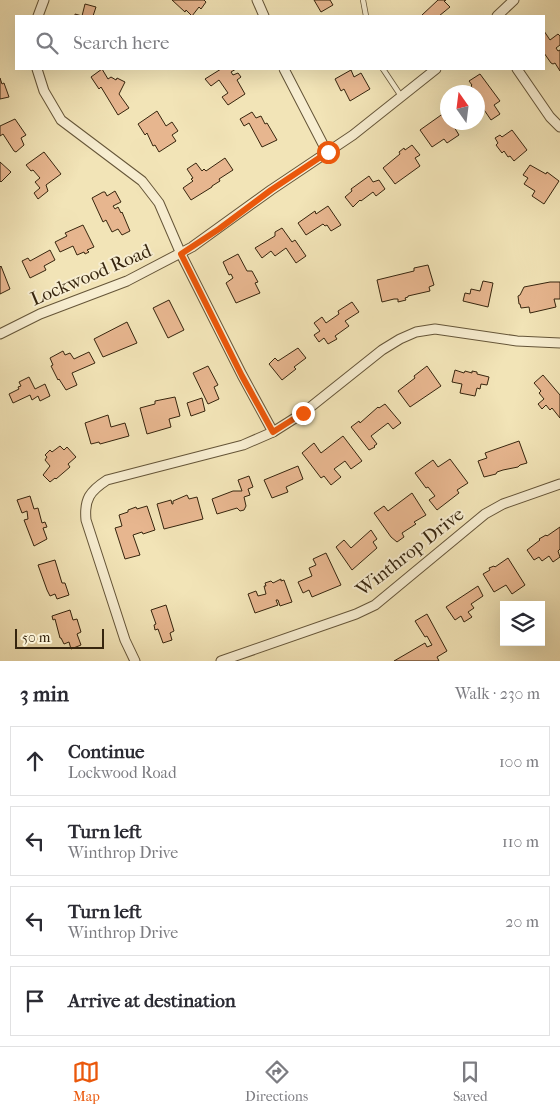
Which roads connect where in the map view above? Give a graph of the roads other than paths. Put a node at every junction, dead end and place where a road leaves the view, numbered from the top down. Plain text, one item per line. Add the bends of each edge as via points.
1 (44, 0) edge
2 (257, 0) edge
3 (363, 0) edge
4 (514, 0) edge
5 (38, 15) edge
6 (264, 15) edge
7 (366, 15) edge
8 (498, 15) edge
9 (37, 70) edge
10 (285, 70) edge
11 (384, 70) edge
12 (435, 70) edge
13 (518, 70) edge
14 (402, 97) junction
15 (560, 127) edge
16 (328, 152) junction
17 (181, 254) junction
18 (0, 334) edge
19 (560, 343) edge
20 (273, 432) junction
21 (560, 484) edge
22 (135, 661) edge
23 (222, 661) edge

1 - 5 street
2 - 6 street
3 - 7 lane
4 - 8 street
9 - 17 street via 44,91 61,120 142,181 158,203
10 - 16 street
11 - 14 lane
12 - 14 street, Lockwood Road
13 - 15 street
14 - 16 street, Lockwood Road
16 - 17 street, Lockwood Road
17 - 18 street, Lockwood Road via 127,281 40,314
17 - 20 street
19 - 20 street via 517,341 435,329 416,332 382,350 303,413
20 - 22 street via 243,445 107,480 88,498 85,508 89,534
21 - 23 street, Winthrop Drive via 503,504 485,514 376,605

